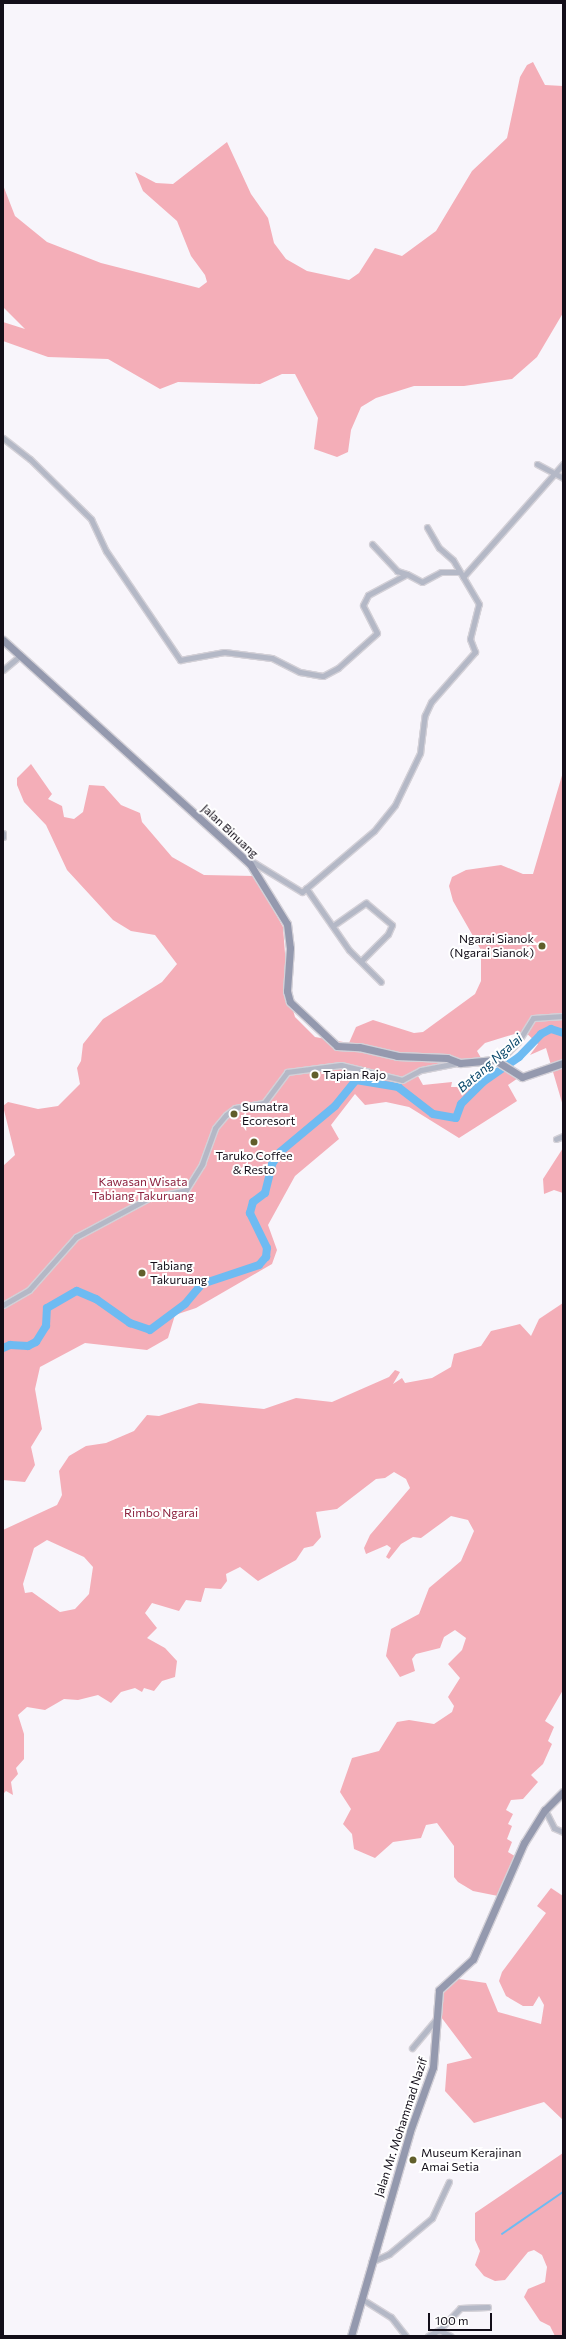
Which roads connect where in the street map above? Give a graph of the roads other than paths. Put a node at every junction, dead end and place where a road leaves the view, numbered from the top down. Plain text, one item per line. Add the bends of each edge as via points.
1 (3, 438) edge
2 (537, 464) dead end
3 (563, 464) edge
4 (555, 474) junction
5 (563, 478) edge
6 (427, 527) dead end
7 (372, 544) dead end
8 (459, 572) junction
9 (407, 574) junction
10 (463, 577) junction
11 (3, 640) edge
12 (20, 655) junction
13 (3, 670) edge
14 (3, 833) edge
15 (3, 837) edge
16 (243, 856) junction
17 (306, 888) junction
18 (334, 926) junction
19 (361, 961) junction
20 (381, 982) dead end
21 (563, 1016) edge
22 (501, 1062) junction
23 (460, 1063) junction
24 (563, 1063) edge
25 (563, 1136) edge
26 (556, 1139) dead end
27 (3, 1305) edge
28 (563, 1792) edge
29 (545, 1810) junction
30 (563, 1832) edge
31 (436, 2019) junction
32 (412, 2048) dead end
33 (449, 2182) dead end
34 (370, 2263) junction
35 (362, 2299) junction
36 (488, 2307) dead end
37 (439, 2330) junction
38 (407, 2335) edge
39 (351, 2336) edge
40 (428, 2336) edge
41 (451, 2336) edge

1 - 9 street via 91,518 106,551 180,660 224,652 272,658 300,672 323,676 338,668 377,633 365,609 365,598
2 - 4 street
3 - 4 street
4 - 5 street
4 - 10 street
6 - 8 street
7 - 9 street via 397,571
8 - 9 street via 441,572 422,582
8 - 10 street
10 - 17 street via 480,609 470,639 475,652 431,702 425,715 420,753 395,805 374,831
11 - 12 main road, Jalan Binuang
12 - 13 street
12 - 16 main road, Jalan Binuang
14 - 15 street
16 - 17 street via 295,891
16 - 23 main road, Jalan Binuang via 274,897 287,924 290,948 287,991 296,1011 337,1046 359,1046 397,1056 447,1058
17 - 18 street
18 - 19 street
18 - 19 street via 366,903 392,925 388,934
19 - 20 street
21 - 22 street via 533,1018
22 - 23 main road, Jalan Binuang
22 - 24 main road via 522,1077
23 - 27 street via 421,1070 402,1080 342,1065 286,1072 264,1102 235,1108 226,1114 215,1128 202,1164 186,1190 149,1198 76,1237 29,1290
25 - 26 street
28 - 29 main road, Jalan Mr. Mohammad Nazif
29 - 30 street via 554,1828
29 - 31 main road, Jalan Mr. Mohammad Nazif via 524,1843 473,1959 439,1990
31 - 32 street
31 - 34 main road, Jalan Mr. Mohammad Nazif via 433,2067
33 - 34 street via 432,2218 389,2254
34 - 35 main road, Jalan Mr. Mohammad Nazif
35 - 38 street via 391,2317
35 - 39 main road, Jalan Mr. Mohammad Nazif
36 - 37 street via 460,2308
37 - 40 street
37 - 41 street

